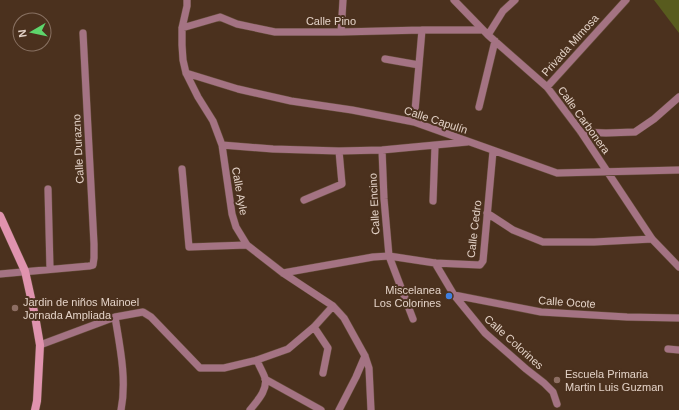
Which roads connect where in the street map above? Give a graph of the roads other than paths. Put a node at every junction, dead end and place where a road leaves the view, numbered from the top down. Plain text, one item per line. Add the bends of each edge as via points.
1 (187, 0) edge
2 (343, 0) edge
3 (454, 0) edge
4 (515, 0) edge
5 (626, 0) edge
6 (182, 28) junction
7 (422, 30) junction
8 (341, 32) junction
9 (83, 33) dead end
10 (485, 33) junction
11 (495, 41) junction
12 (385, 58) dead end
13 (419, 65) junction
14 (186, 74) junction
15 (547, 87) junction
16 (679, 97) edge
17 (479, 107) dead end
18 (414, 122) junction
19 (581, 132) junction
20 (470, 142) junction
21 (222, 145) junction
22 (435, 146) junction
23 (382, 150) junction
24 (339, 151) junction
25 (494, 151) junction
26 (182, 169) dead end
27 (679, 170) edge
28 (607, 172) junction
29 (48, 189) dead end
30 (304, 200) dead end
31 (433, 201) dead end
32 (487, 213) junction
33 (0, 216) edge
34 (652, 238) junction
35 (247, 245) junction
36 (389, 256) junction
37 (436, 263) junction
38 (679, 267) edge
39 (50, 269) junction
40 (25, 271) junction
41 (0, 274) edge
42 (283, 274) junction
43 (454, 295) junction
44 (333, 306) junction
45 (115, 317) junction
46 (679, 318) edge
47 (413, 319) dead end
48 (314, 327) junction
49 (40, 344) junction
50 (668, 349) dead end
51 (679, 350) edge
52 (365, 356) junction
53 (257, 360) junction
54 (324, 373) dead end
55 (265, 379) junction
56 (557, 404) dead end
57 (35, 410) edge
58 (121, 410) edge
59 (250, 410) edge
60 (321, 410) edge
61 (339, 410) edge
62 (371, 410) edge

1 - 6 street, Calle Ayle
2 - 8 street
3 - 10 street, Calle Carbonera
4 - 10 street
5 - 15 street, Privada Mimosa
6 - 8 street, Calle Pino via 220,17 237,24 275,32
6 - 14 street, Calle Ayle
7 - 8 street, Calle Pino
7 - 10 street, Calle Pino
7 - 13 street
9 - 39 street, Calle Durazno via 94,258 93,264 89,266
10 - 11 street, Calle Carbonera
11 - 15 street, Calle Carbonera
11 - 17 street
12 - 13 street
13 - 18 street
14 - 18 street, Calle Capulín via 238,90
14 - 21 street, Calle Ayle via 213,121
15 - 19 street, Calle Carbonera
16 - 19 street via 635,132
18 - 20 street, Calle Capulín
19 - 28 street, Calle Carbonera
20 - 22 street
20 - 25 street, Calle Capulín
21 - 24 street
21 - 35 street, Calle Ayle via 232,214 236,227
22 - 23 street
22 - 31 street
23 - 24 street
23 - 36 street, Calle Encino
24 - 30 street via 342,184
25 - 28 street, Calle Capulín via 557,173
25 - 32 street, Calle Cedro
26 - 35 street via 188,247
27 - 28 street, Calle Capulín
28 - 34 street, Calle Carbonera
29 - 39 street
32 - 34 street via 513,230 543,242
32 - 37 street, Calle Cedro via 483,261 480,265
33 - 40 main road
34 - 38 street, Calle Carbonera
35 - 42 street, Calle Ayle
36 - 37 street
36 - 42 street
36 - 47 street, Calle Encino
37 - 43 street, Calle Colorines
39 - 40 street
40 - 41 street
40 - 49 main road
42 - 44 street, Calle Ayle
43 - 46 street, Calle Ocote via 541,312
43 - 56 street, Calle Colorines via 485,333 553,392
44 - 48 street
44 - 52 street, Calle Ayle via 344,318
45 - 49 street
45 - 53 street via 143,312 151,316 200,368 224,368
45 - 58 street via 124,382
48 - 53 street via 288,349
48 - 54 street via 328,348
49 - 57 main road
50 - 51 street
52 - 61 street
52 - 62 street, Calle Ayle via 369,368
53 - 55 street
55 - 59 street via 265,387
55 - 60 street

